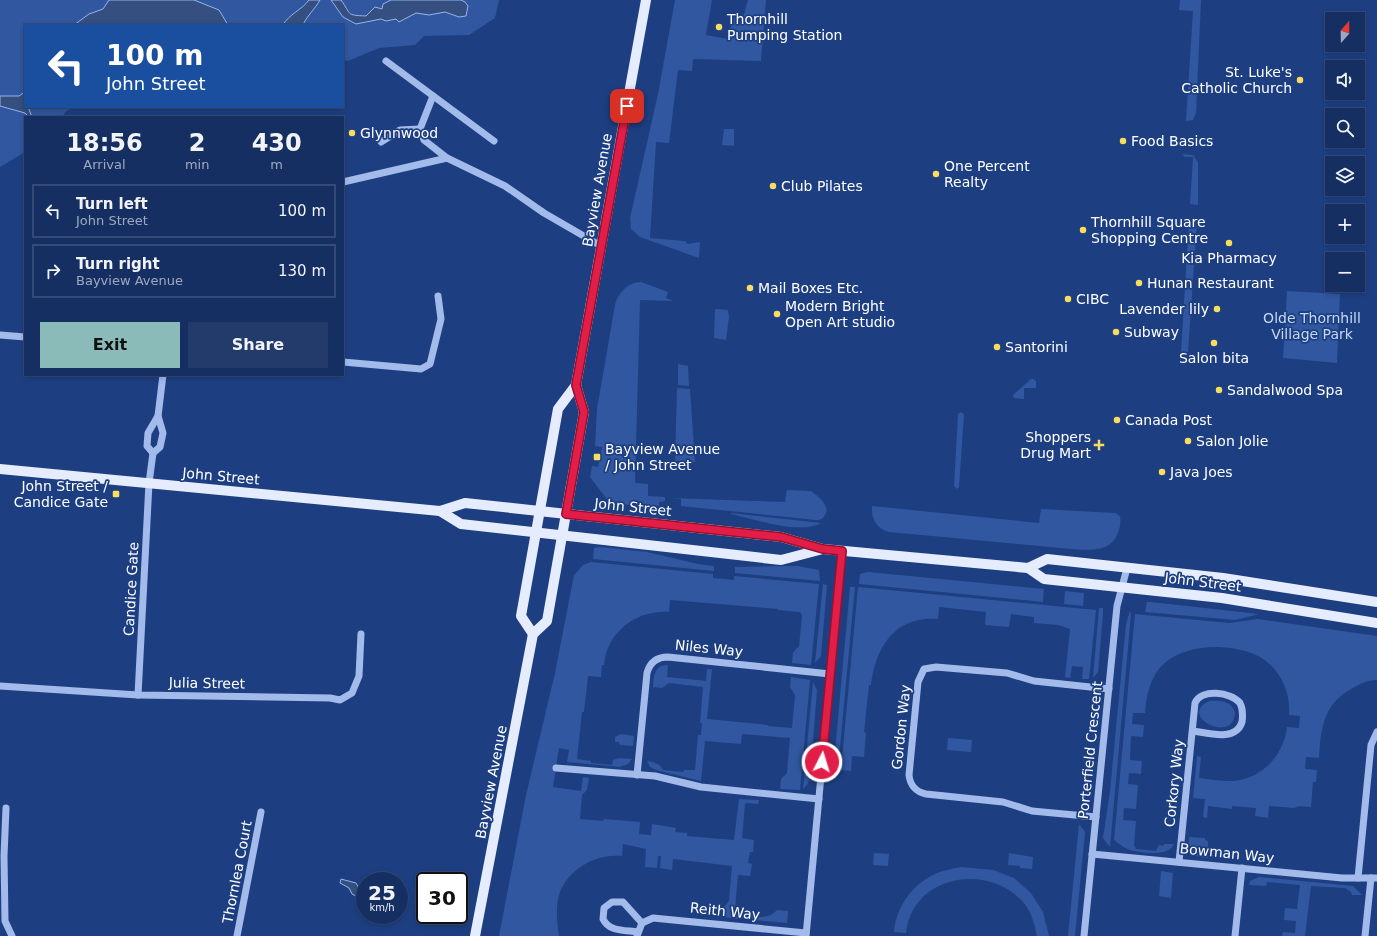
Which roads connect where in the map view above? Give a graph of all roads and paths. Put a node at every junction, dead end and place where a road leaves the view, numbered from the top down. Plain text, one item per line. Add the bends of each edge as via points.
1 (646, 0) edge
2 (386, 60) dead end
3 (432, 96) junction
4 (420, 130) junction
5 (494, 141) dead end
6 (381, 142) dead end
7 (447, 158) junction
8 (344, 182) edge
9 (602, 246) junction
10 (438, 296) dead end
11 (0, 335) edge
12 (24, 337) edge
13 (344, 362) edge
14 (163, 376) edge
15 (576, 385) junction
16 (158, 416) junction
17 (153, 453) junction
18 (0, 469) edge
19 (149, 484) junction
20 (440, 511) junction
21 (540, 511) junction
22 (566, 514) junction
23 (536, 532) junction
24 (562, 535) junction
25 (823, 549) junction
26 (842, 551) junction
27 (1028, 568) junction
28 (1127, 568) junction
29 (1121, 587) junction
30 (1377, 602) edge
31 (1377, 623) edge
32 (361, 634) dead end
33 (533, 634) junction
34 (830, 674) junction
35 (0, 686) edge
36 (1109, 689) junction
37 (138, 695) junction
38 (1193, 731) junction
39 (1377, 732) edge
40 (556, 768) dead end
41 (637, 775) junction
42 (819, 799) junction
43 (6, 808) dead end
44 (261, 812) dead end
45 (1096, 817) junction
46 (1092, 854) junction
47 (1179, 862) junction
48 (1242, 868) junction
49 (1358, 878) junction
50 (1374, 878) edge
51 (642, 923) junction
52 (638, 934) edge
53 (806, 934) edge
54 (12, 936) edge
55 (237, 936) edge
56 (475, 936) edge
57 (1084, 936) edge
58 (1235, 936) edge
59 (1365, 936) edge

1 - 9 main road, Bayview Avenue
2 - 3 street
3 - 4 street
3 - 5 street
4 - 6 street via 400,130
4 - 7 street via 424,140
7 - 8 street
7 - 9 street via 505,186 544,213
9 - 15 main road, Bayview Avenue
10 - 13 street via 441,319 430,364 421,370
11 - 12 street
14 - 16 street
15 - 21 main road, Bayview Avenue via 558,409
15 - 22 main road, Bayview Avenue via 584,412
16 - 17 street via 162,433 160,447
16 - 17 street via 148,433 147,446
17 - 19 street, Candice Gate
18 - 19 main road, John Street
19 - 20 main road, John Street
19 - 37 street, Candice Gate
20 - 21 main road, John Street via 465,503
20 - 23 main road, John Street via 462,524
21 - 22 main road, John Street
21 - 23 main road, Bayview Avenue
22 - 24 main road, Bayview Avenue
22 - 25 main road, John Street via 781,537
23 - 24 main road, John Street
23 - 33 main road, Bayview Avenue via 521,616
24 - 25 main road, John Street via 781,560
24 - 33 main road, Bayview Avenue via 547,621
25 - 26 main road, John Street
26 - 27 main road, John Street
26 - 34 street
27 - 28 main road, John Street via 1047,559
27 - 29 main road, John Street via 1044,579
28 - 29 street, Porterfield Crescent
28 - 30 main road, John Street via 1223,578
29 - 31 main road, John Street via 1222,598
29 - 36 street, Porterfield Crescent
32 - 37 street, Julia Street via 359,676 352,693 340,700
33 - 56 main road, Bayview Avenue
34 - 41 street, Niles Way via 668,657 657,659 649,666 647,673
34 - 42 street
35 - 37 street, Julia Street
36 - 45 street, Porterfield Crescent
36 - 45 street, Gordon Way via 1034,681 1007,673 933,666 924,669 920,675 916,703 909,775 911,784 919,792 1003,802 1032,811
38 - 38 street, Corkory Way via 1233,733 1239,728 1242,719 1243,710 1240,703 1234,697 1225,695 1201,696 1195,703
38 - 47 street, Corkory Way
39 - 49 street via 1371,745
40 - 41 street
41 - 42 street via 700,787
42 - 53 street
43 - 54 street via 5,921
44 - 55 street, Thornlea Court
45 - 46 street, Porterfield Crescent
46 - 47 street, Bowman Way
46 - 57 street, Porterfield Crescent
47 - 48 street, Bowman Way
48 - 49 street, Bowman Way
48 - 58 street
49 - 50 street, Bowman Way
50 - 59 street
51 - 52 street
51 - 52 street via 623,902 612,902 604,908 602,919 610,928
51 - 53 street, Reith Way via 656,918

